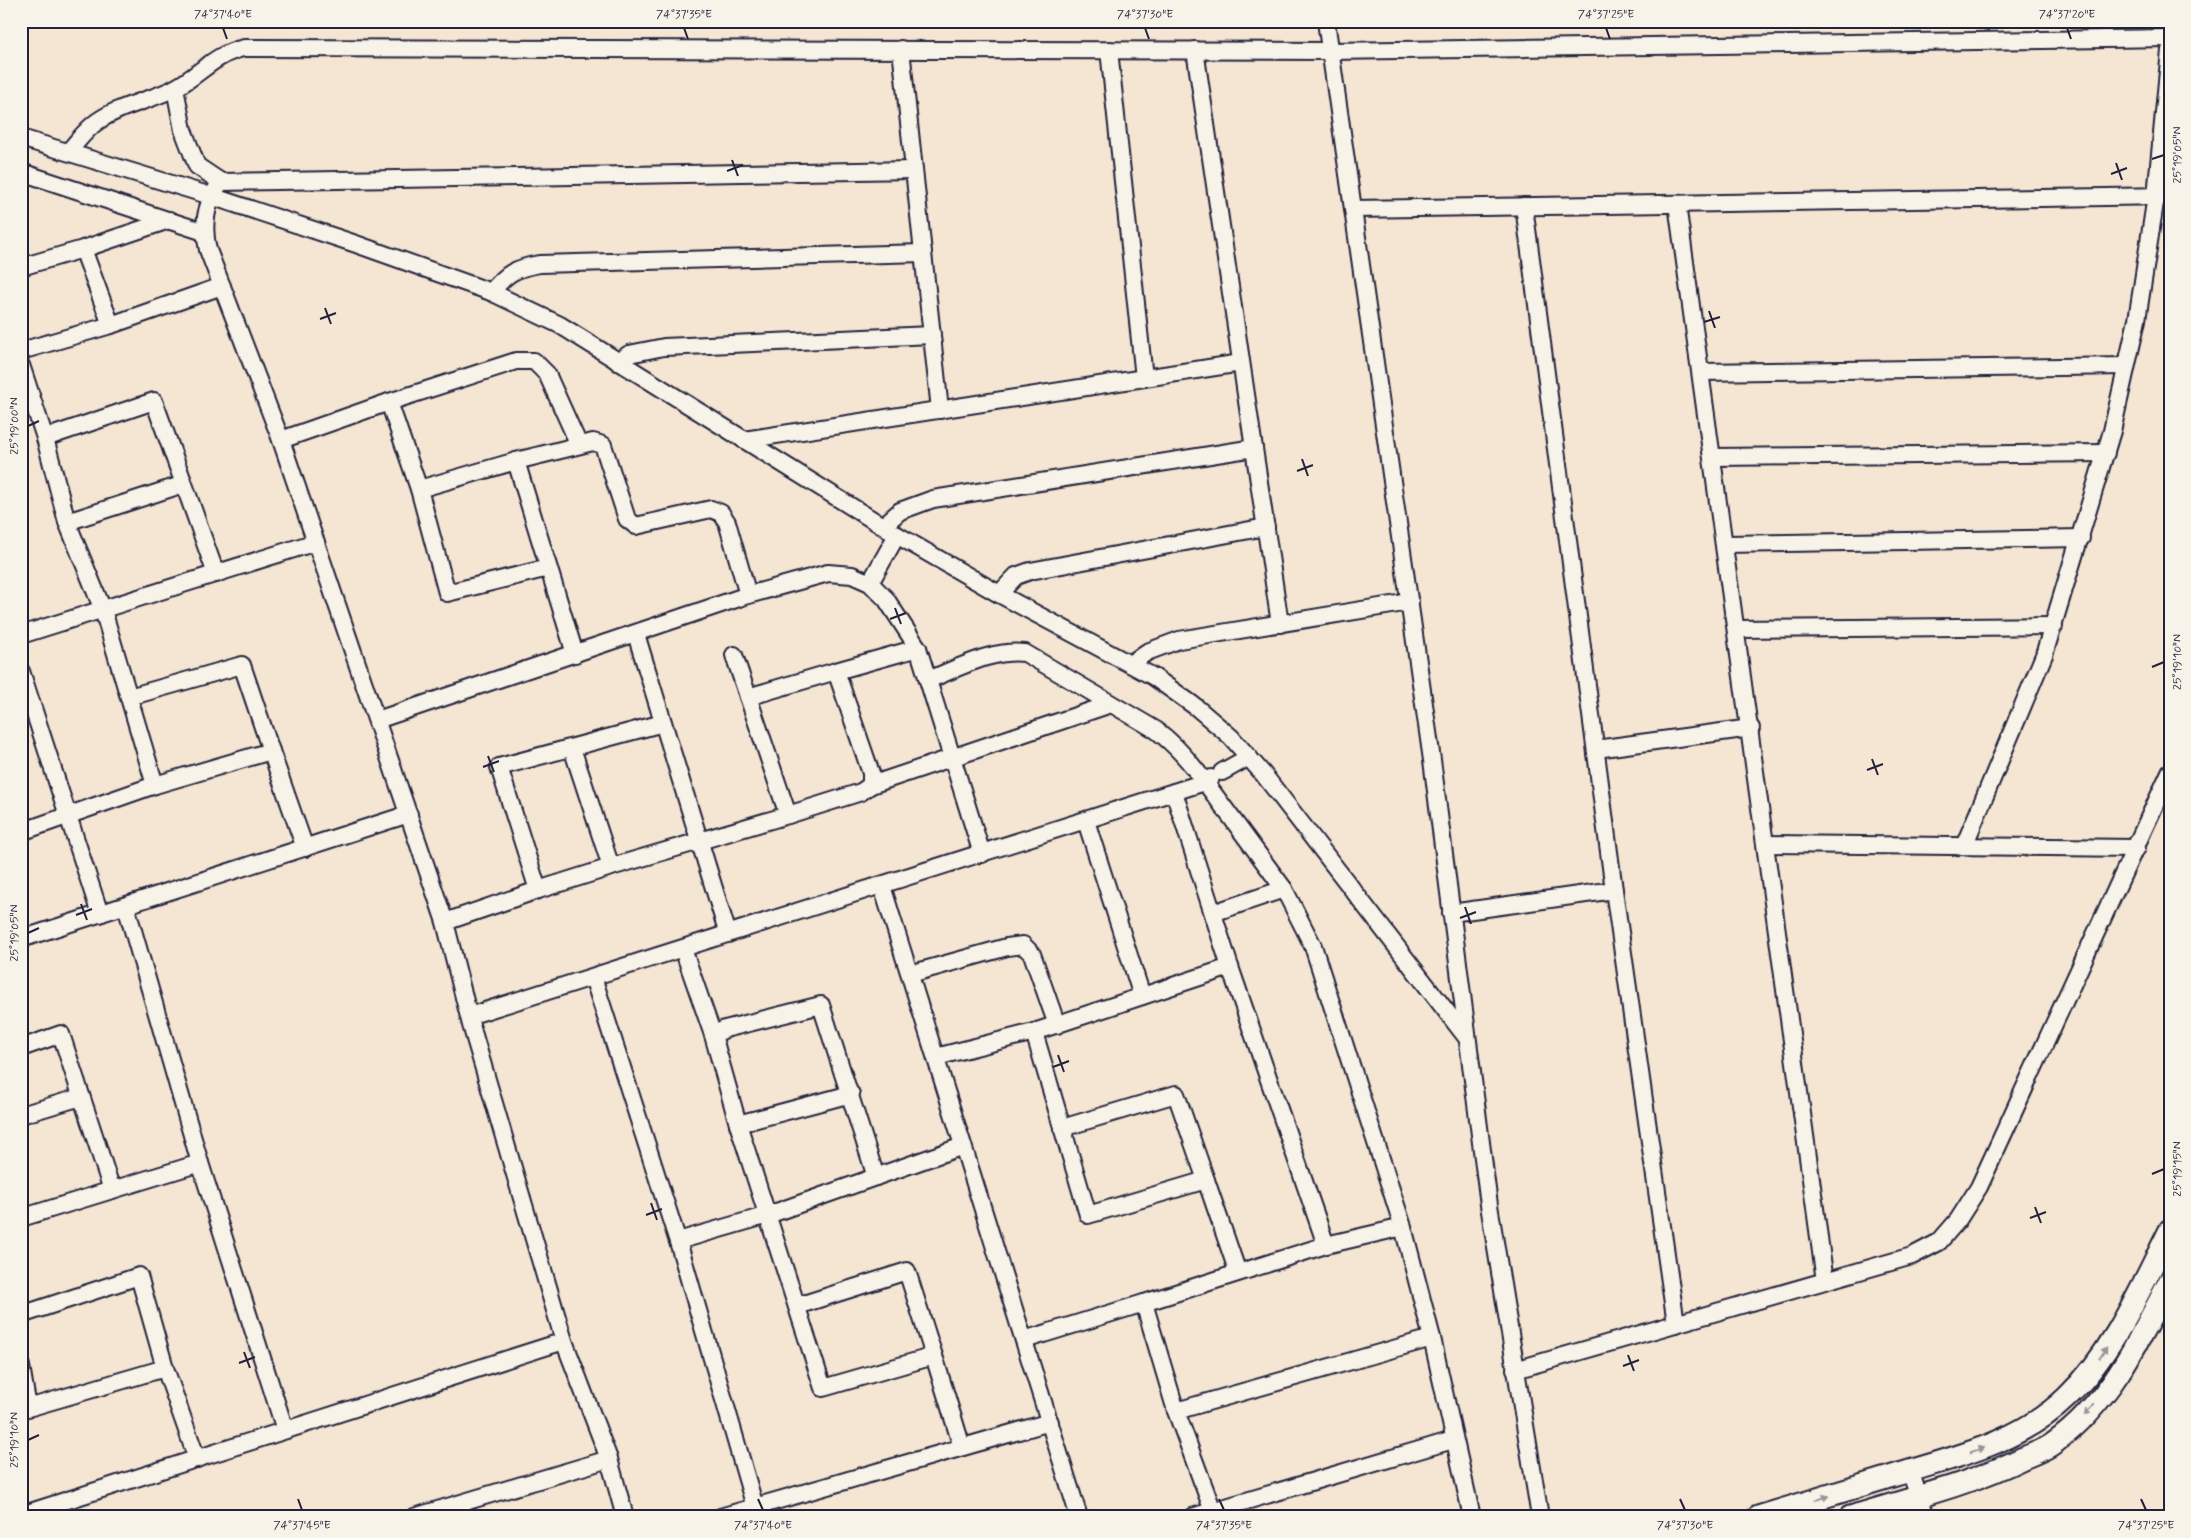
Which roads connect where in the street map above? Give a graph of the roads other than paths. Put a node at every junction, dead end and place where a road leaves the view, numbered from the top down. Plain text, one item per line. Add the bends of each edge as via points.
1 (1326, 21) edge
2 (2170, 38) edge
3 (901, 49) junction
4 (1109, 50) junction
5 (1195, 50) junction
6 (2170, 50) edge
7 (1330, 51) junction
8 (175, 88) junction
9 (21, 138) edge
10 (69, 151) junction
11 (914, 170) junction
12 (21, 172) edge
13 (221, 182) junction
14 (210, 196) junction
15 (2163, 196) edge
16 (1677, 204) junction
17 (1524, 206) junction
18 (1353, 209) junction
19 (169, 220) junction
20 (204, 232) junction
21 (83, 249) junction
22 (923, 253) junction
23 (21, 267) edge
24 (222, 286) junction
25 (491, 292) junction
26 (112, 325) junction
27 (932, 335) junction
28 (21, 351) edge
29 (618, 362) junction
30 (1242, 363) junction
31 (21, 365) edge
32 (2126, 366) junction
33 (1700, 372) junction
34 (1144, 378) junction
35 (389, 402) junction
36 (940, 410) junction
37 (45, 438) junction
38 (281, 440) junction
39 (744, 440) junction
40 (579, 445) junction
41 (1254, 448) junction
42 (2106, 453) junction
43 (1713, 457) junction
44 (516, 461) junction
45 (184, 484) junction
46 (419, 489) junction
47 (67, 522) junction
48 (1266, 527) junction
49 (890, 531) junction
50 (2081, 538) junction
51 (316, 542) junction
52 (1725, 544) junction
53 (548, 568) junction
54 (216, 574) junction
55 (873, 578) junction
56 (999, 594) junction
57 (748, 595) junction
58 (1410, 602) junction
59 (103, 610) junction
60 (1280, 624) junction
61 (2054, 626) junction
62 (1737, 629) junction
63 (636, 634) junction
64 (21, 635) edge
65 (918, 648) junction
66 (575, 654) junction
67 (734, 655) dead end
68 (1130, 664) junction
69 (836, 671) junction
70 (21, 672) edge
71 (928, 680) junction
72 (129, 697) junction
73 (748, 697) junction
74 (1111, 704) junction
75 (377, 720) junction
76 (663, 723) junction
77 (1751, 728) junction
78 (572, 748) junction
79 (1596, 749) junction
80 (271, 751) junction
81 (1249, 758) junction
82 (952, 759) junction
83 (2170, 772) edge
84 (1213, 778) junction
85 (155, 784) junction
86 (871, 785) junction
87 (1174, 792) junction
88 (409, 814) junction
89 (788, 815) junction
90 (67, 817) junction
91 (1086, 820) junction
92 (21, 832) edge
93 (699, 840) junction
94 (1766, 844) junction
95 (1964, 846) junction
96 (304, 848) junction
97 (2137, 848) junction
98 (982, 854) junction
99 (611, 867) junction
100 (882, 886) junction
101 (1284, 889) junction
102 (538, 890) junction
103 (1614, 890) junction
104 (126, 906) junction
105 (1451, 912) junction
106 (1213, 913) junction
107 (100, 914) junction
108 (445, 922) junction
109 (728, 934) junction
110 (21, 940) edge
111 (683, 949) junction
112 (1230, 967) junction
113 (910, 974) junction
114 (593, 977) junction
115 (1142, 996) junction
116 (469, 1016) junction
117 (1056, 1025) junction
118 (1034, 1032) junction
119 (713, 1035) junction
120 (1467, 1038) junction
121 (21, 1048) edge
122 (936, 1057) junction
123 (851, 1094) junction
124 (81, 1097) junction
125 (21, 1115) edge
126 (738, 1124) junction
127 (1062, 1128) junction
128 (963, 1146) junction
129 (200, 1163) junction
130 (876, 1177) junction
131 (1206, 1180) junction
132 (112, 1190) junction
133 (768, 1214) junction
134 (21, 1218) edge
135 (1403, 1227) junction
136 (2170, 1230) edge
137 (678, 1241) junction
138 (1326, 1245) junction
139 (1238, 1273) junction
140 (2170, 1280) edge
141 (1825, 1281) junction
142 (1144, 1303) junction
143 (797, 1306) junction
144 (21, 1315) edge
145 (1676, 1324) junction
146 (1432, 1338) junction
147 (564, 1340) junction
148 (1024, 1340) junction
149 (934, 1356) junction
150 (21, 1366) edge
151 (165, 1368) junction
152 (1515, 1370) junction
153 (1176, 1411) junction
154 (1050, 1422) junction
155 (285, 1430) junction
156 (1454, 1440) junction
157 (962, 1447) junction
158 (197, 1459) junction
159 (609, 1459) junction
160 (1910, 1471) junction
161 (1918, 1496) junction
162 (755, 1507) junction
163 (61, 1509) edge
164 (1213, 1511) junction
165 (448, 1512) edge
166 (21, 1515) edge
167 (414, 1517) edge
168 (625, 1517) edge
169 (720, 1517) edge
170 (1079, 1517) edge
171 (1192, 1517) edge
172 (1472, 1517) edge
173 (1540, 1517) edge
174 (1758, 1517) edge
175 (1850, 1517) edge
176 (1926, 1517) edge

1 - 7 street
2 - 7 street
3 - 4 street
3 - 8 street via 244,48 228,51
3 - 11 street
4 - 5 street
4 - 34 street
5 - 7 street
5 - 30 street
6 - 15 street
7 - 18 street
8 - 10 street via 113,112 86,130
8 - 13 street via 185,139 197,166
9 - 10 street
10 - 14 street
11 - 13 street
11 - 22 street
12 - 19 street
13 - 14 street
14 - 20 street
14 - 25 street
15 - 16 street
15 - 32 street
16 - 17 street
16 - 33 street
17 - 18 street
17 - 79 street
18 - 58 street
19 - 20 street
19 - 21 street
20 - 24 street
21 - 23 street
21 - 26 street
22 - 25 street via 540,264 518,268 504,276
22 - 27 street
24 - 26 street
24 - 38 street
25 - 29 street via 560,325
26 - 28 street
27 - 29 street via 664,347 629,354
27 - 36 street
29 - 39 street
30 - 34 street
30 - 41 street
31 - 37 street
32 - 33 street
32 - 42 street
33 - 43 street
34 - 36 street
35 - 38 street
35 - 40 street via 516,361 534,361 547,374
35 - 46 street
36 - 39 street
37 - 45 street via 154,401
37 - 47 street
38 - 51 street
39 - 49 street
40 - 44 street
40 - 57 street via 593,442 603,445 626,519 636,526 711,509 721,512 727,522
41 - 48 street
41 - 49 street via 933,499 900,511
42 - 43 street
42 - 50 street
43 - 52 street
44 - 46 street
44 - 53 street
45 - 47 street
45 - 54 street
46 - 53 street via 447,593
47 - 59 street
48 - 56 street via 1030,571 1016,576
48 - 60 street
49 - 55 street via 887,554
49 - 56 street
50 - 52 street
50 - 61 street
51 - 54 street
51 - 75 street
52 - 62 street
53 - 66 street
54 - 59 street
55 - 57 street via 828,573
55 - 65 street
56 - 68 street
57 - 63 street
58 - 60 street
58 - 105 street
59 - 64 street
59 - 72 street
60 - 68 street via 1171,642 1147,652
61 - 62 street
61 - 95 street
62 - 77 street
63 - 66 street
63 - 76 street
65 - 69 street
65 - 71 street
66 - 75 street
67 - 73 street
68 - 81 street via 1196,707 1231,737
69 - 73 street
69 - 86 street via 871,773
70 - 90 street
71 - 74 street via 996,653 1011,651 1025,653
71 - 82 street
72 - 80 street via 242,665
72 - 85 street
73 - 89 street
74 - 82 street
74 - 84 street via 1172,742
75 - 88 street
76 - 78 street
76 - 93 street
77 - 79 street
77 - 94 street
78 - 99 street
78 - 102 street via 500,767
79 - 103 street
80 - 85 street
80 - 96 street
81 - 84 street
81 - 120 street
82 - 86 street
82 - 98 street
83 - 97 street
84 - 87 street
84 - 101 street
85 - 90 street
86 - 89 street via 862,792
87 - 91 street
87 - 106 street
88 - 96 street
88 - 108 street
89 - 93 street
90 - 92 street
90 - 107 street
91 - 98 street
91 - 115 street
93 - 99 street
93 - 109 street
94 - 95 street
94 - 141 street
95 - 97 street
96 - 104 street
97 - 141 street via 1979,1187 1958,1220 1939,1242 1912,1256
98 - 100 street
99 - 102 street
100 - 109 street
100 - 113 street
101 - 106 street
101 - 135 street via 1313,946
102 - 108 street
103 - 105 street
103 - 145 street
104 - 107 street
104 - 129 street
105 - 120 street
106 - 112 street
107 - 110 street
108 - 116 street
109 - 111 street
111 - 114 street
111 - 119 street
112 - 115 street
112 - 138 street
113 - 117 street via 1023,945 1032,954
113 - 122 street
114 - 116 street
114 - 137 street
115 - 117 street
116 - 147 street
117 - 118 street
118 - 122 street
118 - 127 street
119 - 123 street via 821,1005
119 - 126 street
120 - 152 street
121 - 124 street via 61,1034
122 - 128 street
123 - 126 street
123 - 130 street
124 - 125 street
124 - 132 street
126 - 133 street
127 - 131 street via 1176,1094
127 - 131 street via 1088,1215
128 - 130 street
128 - 148 street
129 - 132 street
129 - 155 street
130 - 133 street
131 - 139 street
132 - 134 street
133 - 137 street
133 - 143 street
135 - 138 street
135 - 146 street
160 -> 136 street via 1982,1449 2039,1421 2068,1397 2096,1363 2129,1311
137 - 162 street
138 - 139 street
139 - 142 street
140 -> 161 street via 2138,1342 2110,1386 2081,1420 2053,1444 1995,1472
141 - 145 street
142 - 148 street
142 - 153 street
143 - 149 street via 823,1388
143 - 149 street via 907,1271
144 - 151 street via 140,1276
145 - 152 street
146 - 153 street
146 - 156 street
147 - 155 street
147 - 159 street
148 - 154 street
149 - 157 street
150 - 151 street via 28,1408
151 - 158 street
152 - 173 street
153 - 164 street
154 - 157 street
154 - 170 street
155 - 158 street
156 - 164 street
156 - 172 street
157 - 162 street
158 - 163 street
159 - 165 street
159 - 168 street
160 - 161 street
174 -> 160 street
161 - 175 street
161 - 176 street
162 - 169 street
163 - 166 street
164 - 171 street
165 - 167 street

